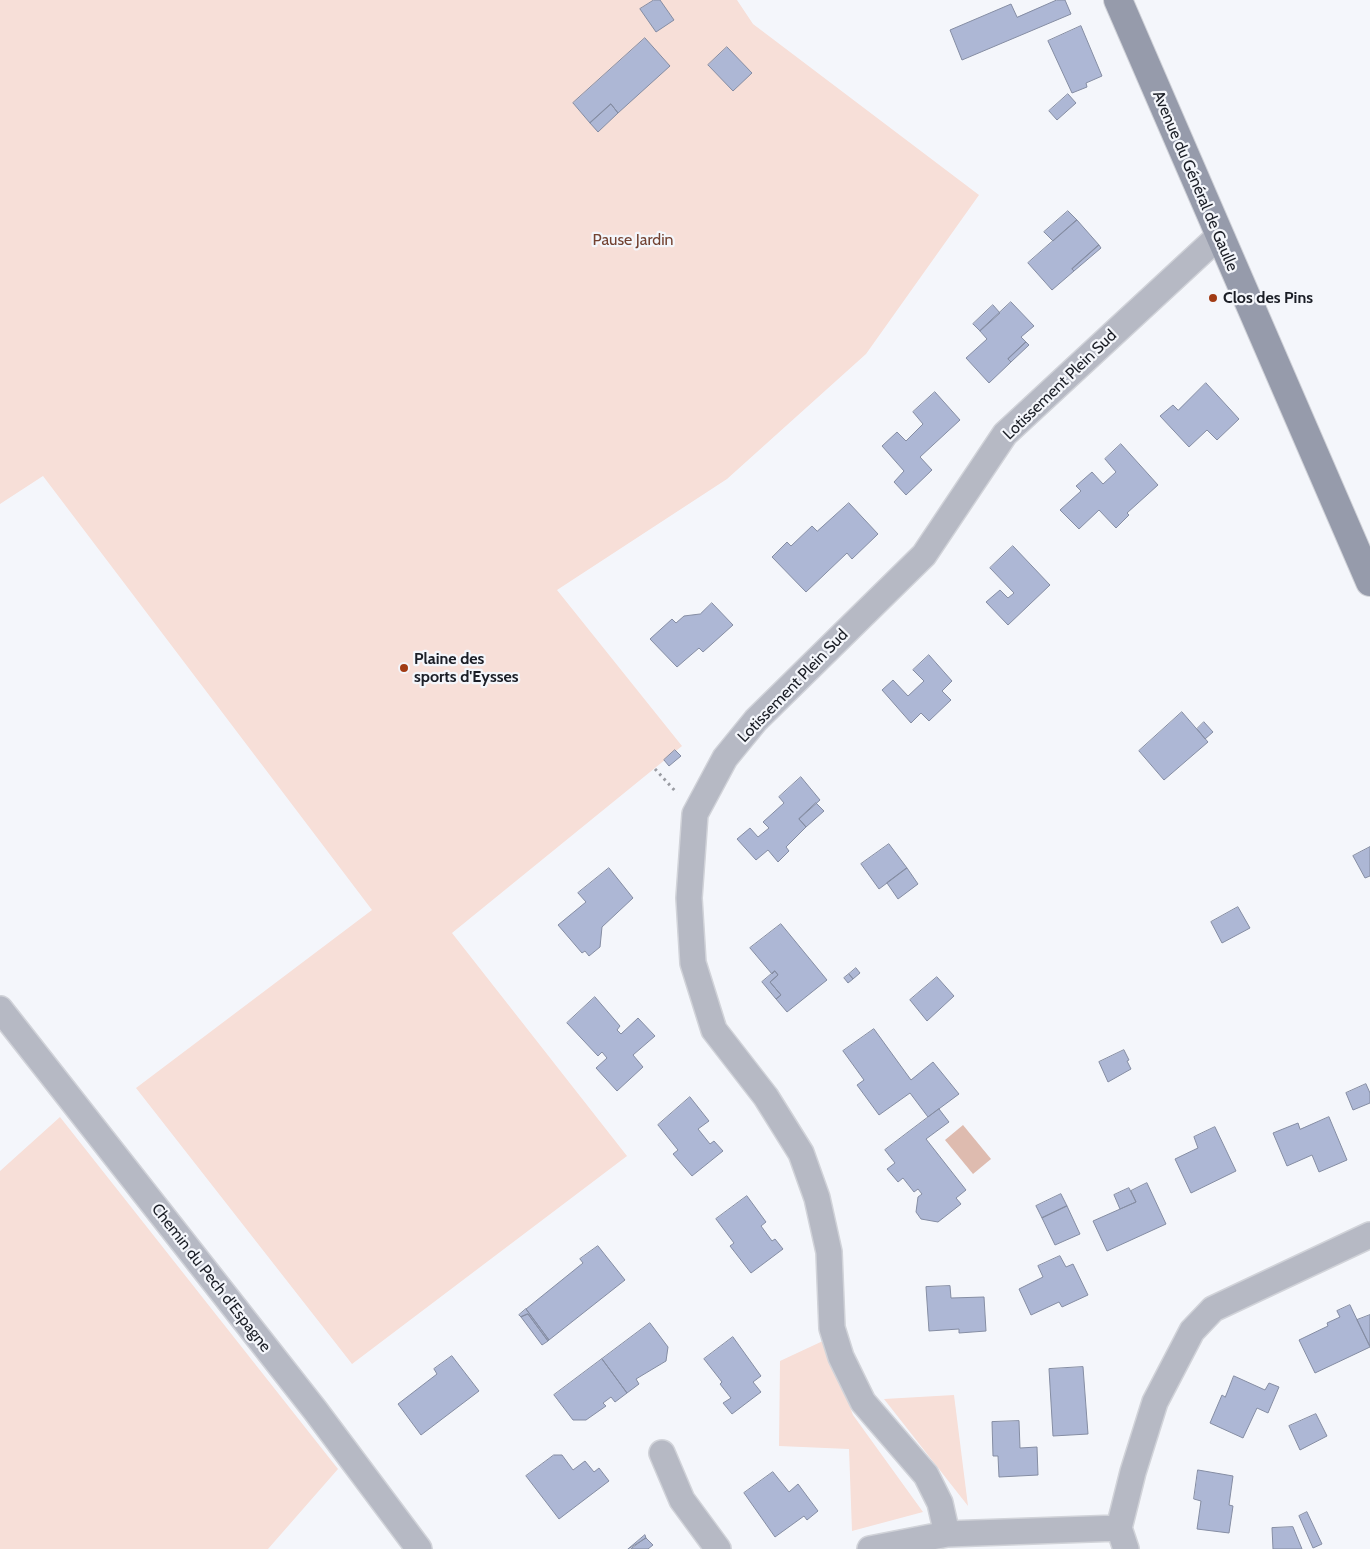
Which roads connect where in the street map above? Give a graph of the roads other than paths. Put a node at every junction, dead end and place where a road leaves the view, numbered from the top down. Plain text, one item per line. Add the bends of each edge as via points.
1 (1118, 0) edge
2 (1219, 236) junction
3 (1370, 582) edge
4 (0, 1009) edge
5 (1370, 1235) edge
6 (662, 1453) dead end
7 (947, 1534) junction
8 (1122, 1539) edge
9 (419, 1549) edge
10 (718, 1549) edge
11 (870, 1549) edge

1 - 2 main road, Avenue du Général de Gaulle
2 - 3 main road, Avenue du Général de Gaulle
2 - 7 street, Lotissement Plein Sud via 1005,434 924,555 756,720 725,758 695,814 689,898 693,963 714,1030 766,1096 801,1153 817,1198 829,1252 832,1328 841,1357 863,1402 926,1475 940,1502
4 - 9 street, Chemin du Pech d'Espagne via 315,1410
5 - 8 street via 1213,1309 1192,1330 1155,1402 1133,1472
6 - 10 street via 682,1500
7 - 8 street
7 - 11 street

